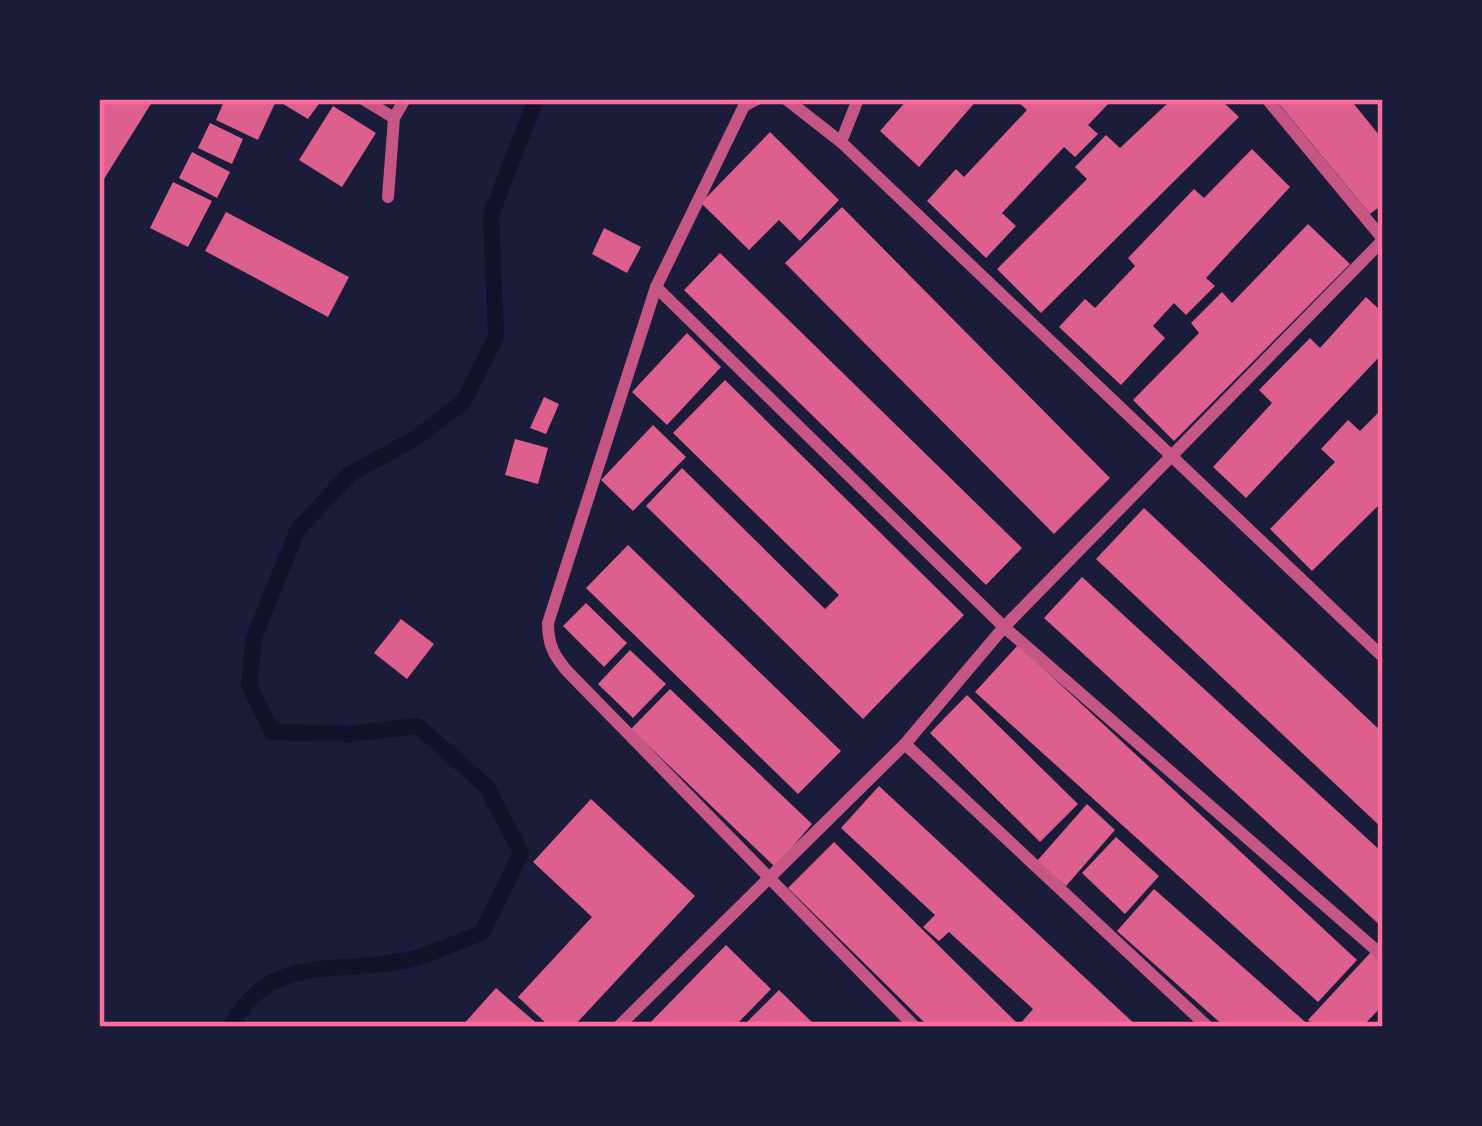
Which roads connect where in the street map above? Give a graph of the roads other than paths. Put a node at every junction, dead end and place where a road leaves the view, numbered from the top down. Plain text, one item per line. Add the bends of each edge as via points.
1 (363, 99) edge
2 (406, 99) edge
3 (757, 99) edge
4 (786, 99) edge
5 (858, 99) edge
6 (1267, 99) edge
7 (394, 118) junction
8 (841, 142) junction
9 (388, 197) dead end
10 (1383, 240) edge
11 (656, 287) junction
12 (1172, 457) junction
13 (1004, 627) junction
14 (1383, 657) edge
15 (905, 744) junction
16 (768, 876) junction
17 (1383, 956) edge
18 (618, 1027) edge
19 (915, 1027) edge
20 (1208, 1027) edge

1 - 7 street
2 - 7 street
3 - 11 street via 744,106
4 - 8 street
5 - 8 street
6 - 10 street
7 - 9 street
8 - 12 street
10 - 12 street
11 - 13 street
11 - 16 street via 548,640 568,672
12 - 13 street
12 - 14 street
13 - 15 street
13 - 17 street
15 - 16 street
15 - 20 street
16 - 18 street
16 - 19 street

